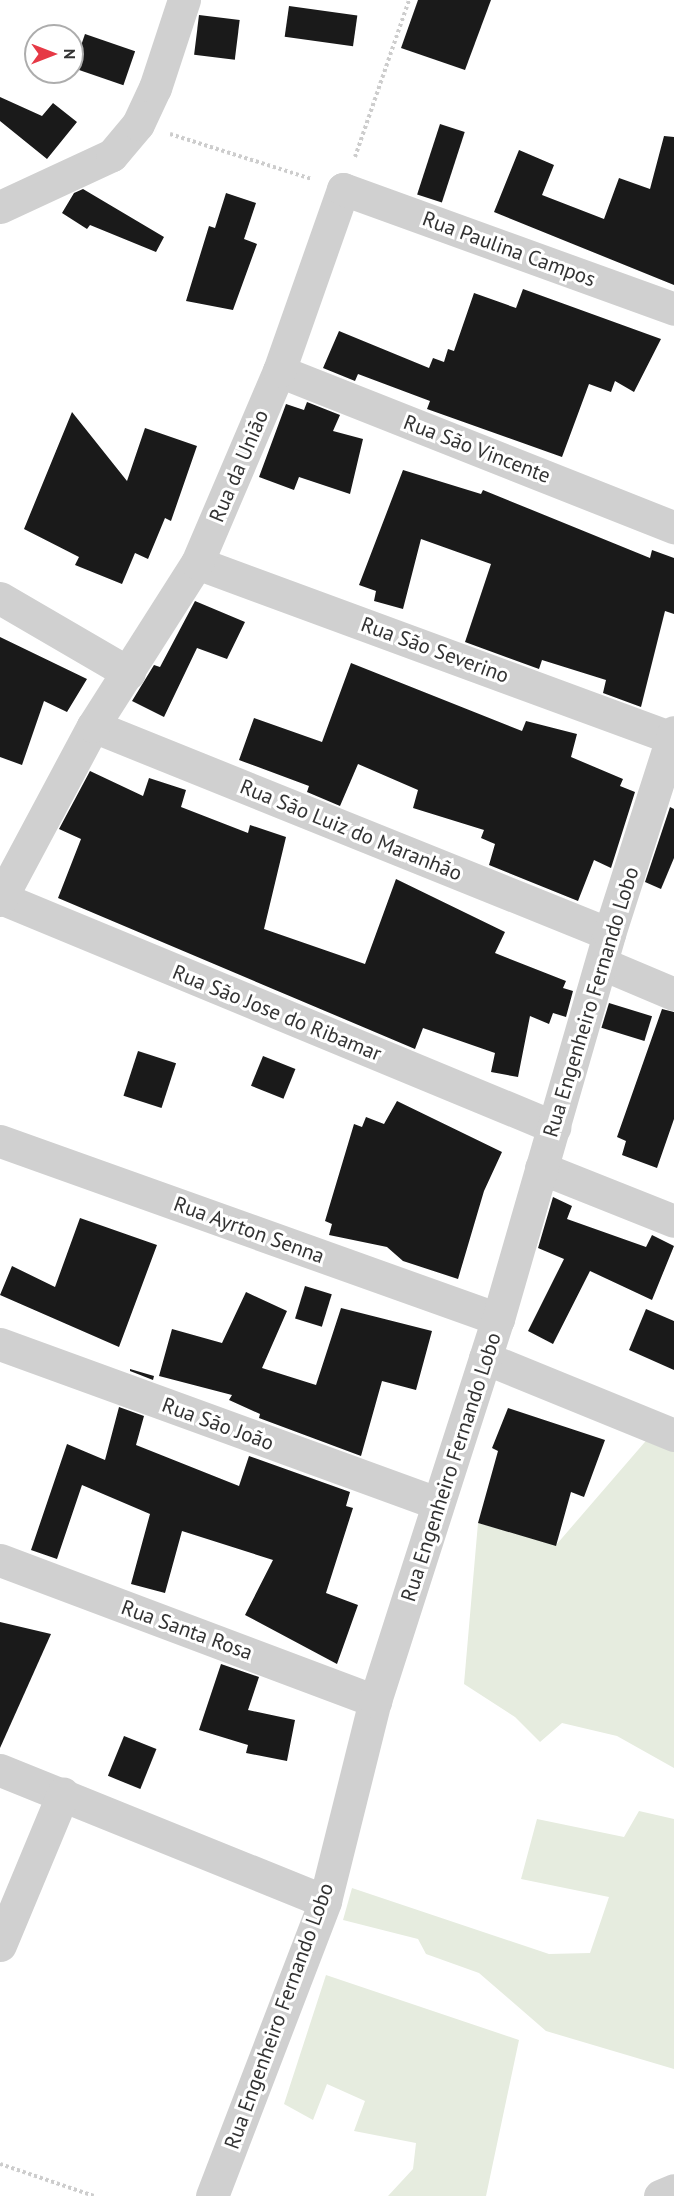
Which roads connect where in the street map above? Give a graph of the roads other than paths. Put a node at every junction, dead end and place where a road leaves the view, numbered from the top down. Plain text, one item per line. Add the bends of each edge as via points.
1 (184, 0) edge
2 (343, 189) joint
3 (0, 207) edge
4 (674, 309) edge
5 (279, 371) junction
6 (674, 527) edge
7 (197, 563) junction
8 (0, 598) edge
9 (129, 673) junction
10 (93, 726) junction
11 (673, 735) edge
12 (668, 776) edge
13 (0, 899) edge
14 (606, 949) junction
15 (674, 994) edge
16 (554, 1127) junction
17 (0, 1141) edge
18 (541, 1168) junction
19 (674, 1221) edge
20 (498, 1318) junction
21 (0, 1344) edge
22 (485, 1358) junction
23 (674, 1435) edge
24 (436, 1503) junction
25 (0, 1560) edge
26 (375, 1701) junction
27 (0, 1770) edge
28 (63, 1794) junction
29 (325, 1901) junction
30 (0, 1945) edge
31 (674, 2190) edge
32 (212, 2196) edge
33 (660, 2196) edge

1 - 3 street via 138,124 112,155
2 - 4 street, Rua Paulina Campos
2 - 5 street, Rua da União
5 - 6 street, Rua São Vincente
5 - 7 street, Rua da União
7 - 9 street, Rua da União
7 - 11 street, Rua São Severino
8 - 9 street
9 - 10 street, Rua da União
10 - 13 street, Rua da União
10 - 14 street, Rua São Luiz do Maranhão
11 - 12 street, Rua Engenheiro Fernando Lobo
12 - 14 street, Rua Engenheiro Fernando Lobo
13 - 16 street, Rua São Jose do Ribamar
14 - 15 street, Rua São Luiz do Maranhão
14 - 16 street, Rua Engenheiro Fernando Lobo
16 - 18 street, Rua Engenheiro Fernando Lobo
17 - 20 street, Rua Ayrton Senna
18 - 19 street
18 - 20 street, Rua Engenheiro Fernando Lobo
20 - 22 street, Rua Engenheiro Fernando Lobo
21 - 24 street, Rua São João
22 - 23 street
22 - 24 street, Rua Engenheiro Fernando Lobo
24 - 26 street, Rua Engenheiro Fernando Lobo
25 - 26 street, Rua Santa Rosa
26 - 29 street, Rua Engenheiro Fernando Lobo
27 - 28 street
28 - 29 street
28 - 30 street
29 - 32 street, Rua Engenheiro Fernando Lobo
31 - 33 street

